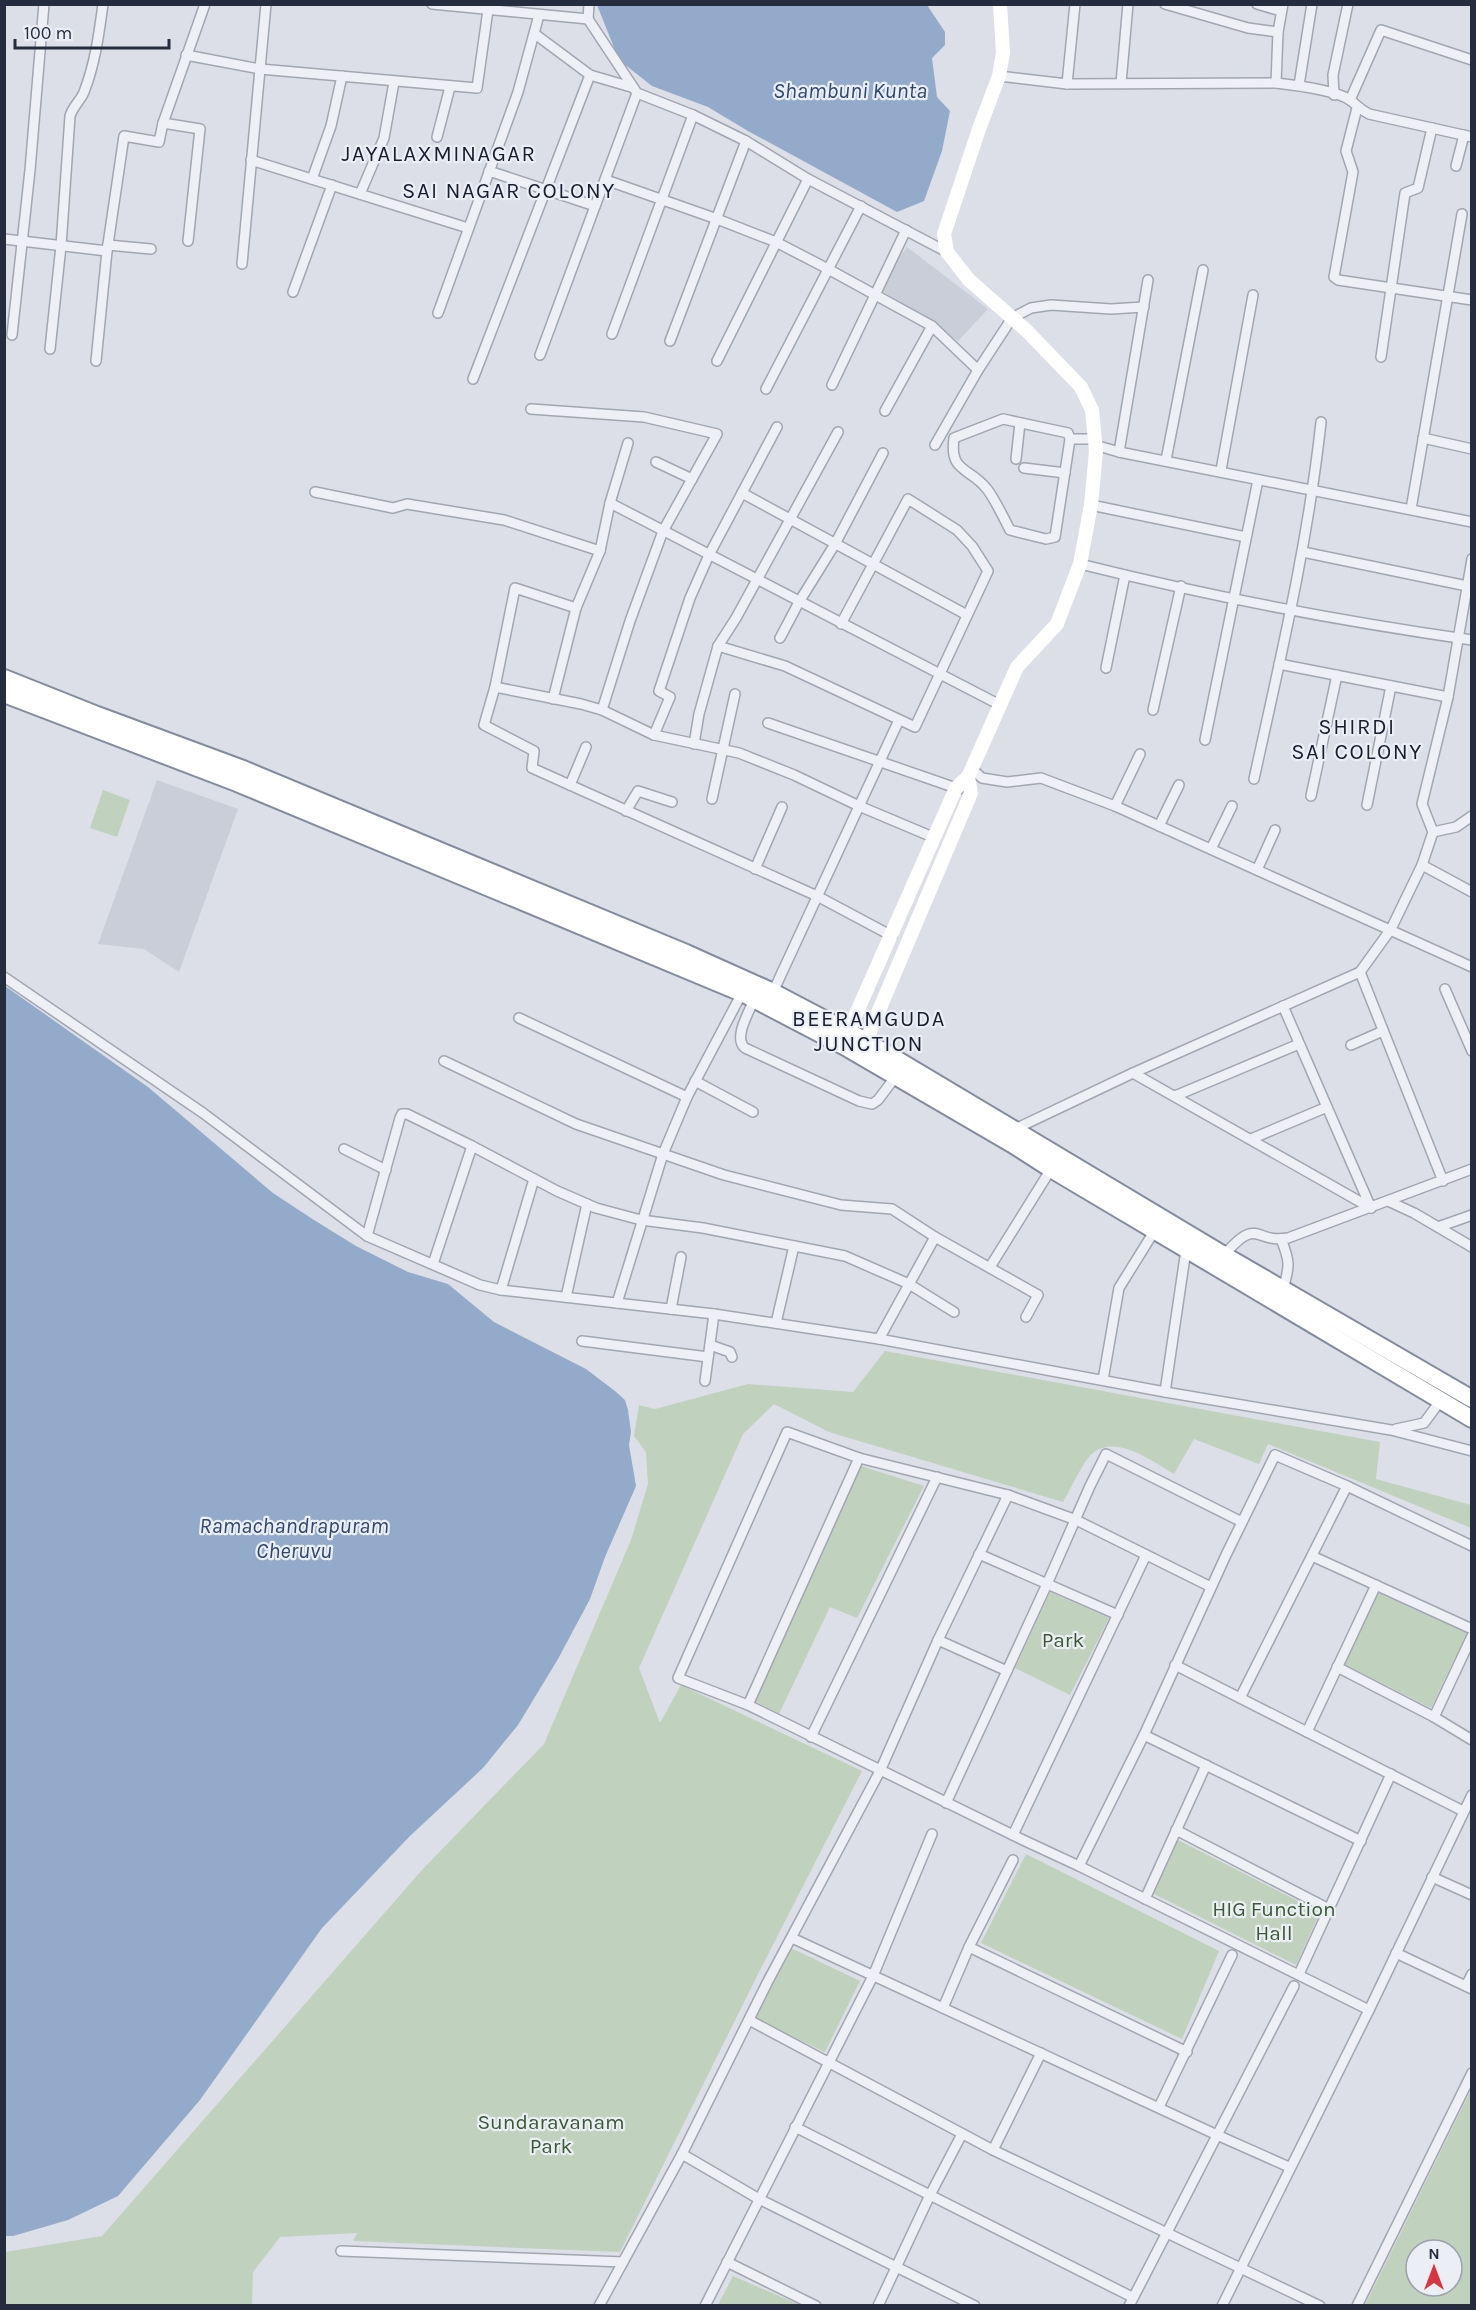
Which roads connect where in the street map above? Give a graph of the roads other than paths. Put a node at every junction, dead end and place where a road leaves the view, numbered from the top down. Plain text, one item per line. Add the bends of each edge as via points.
1 (44, 4) edge
2 (103, 4) edge
3 (205, 4) edge
4 (266, 4) edge
5 (589, 4) edge
6 (1000, 4) edge
7 (1075, 4) edge
8 (1128, 4) edge
9 (1165, 4) edge
10 (1257, 4) edge
11 (1312, 4) edge
12 (1348, 4) edge
13 (439, 5) edge
14 (494, 8) edge
15 (1282, 8) edge
16 (539, 15) junction
17 (588, 19) junction
18 (1278, 32) junction
19 (535, 34) junction
20 (186, 55) junction
21 (1472, 60) edge
22 (260, 69) junction
23 (590, 75) junction
24 (342, 76) junction
25 (999, 76) junction
26 (394, 82) junction
27 (1121, 83) junction
28 (1276, 83) junction
29 (1067, 84) junction
30 (1299, 85) junction
31 (450, 87) junction
32 (634, 90) junction
33 (1334, 95) junction
34 (1353, 104) junction
35 (693, 115) junction
36 (163, 123) junction
37 (1432, 128) junction
38 (1468, 136) edge
39 (437, 137) dead end
40 (746, 141) junction
41 (251, 160) junction
42 (1456, 166) dead end
43 (489, 171) junction
44 (312, 179) junction
45 (808, 179) junction
46 (606, 180) junction
47 (332, 186) junction
48 (546, 190) junction
49 (360, 194) junction
50 (662, 198) junction
51 (595, 206) junction
52 (861, 206) junction
53 (1462, 214) dead end
54 (717, 219) junction
55 (468, 228) junction
56 (906, 230) junction
57 (4, 239) edge
58 (22, 240) junction
59 (188, 241) dead end
60 (776, 242) junction
61 (62, 246) junction
62 (107, 248) junction
63 (152, 249) dead end
64 (947, 252) junction
65 (242, 264) dead end
66 (828, 269) junction
67 (1203, 270) dead end
68 (1148, 280) dead end
69 (1390, 288) junction
70 (294, 292) dead end
71 (877, 294) junction
72 (1253, 295) dead end
73 (1448, 296) junction
74 (1472, 300) edge
75 (1143, 307) junction
76 (438, 313) dead end
77 (1012, 318) junction
78 (932, 326) junction
79 (612, 334) dead end
80 (12, 335) dead end
81 (670, 341) dead end
82 (50, 349) dead end
83 (540, 355) dead end
84 (1381, 357) dead end
85 (96, 361) dead end
86 (717, 361) dead end
87 (978, 370) junction
88 (473, 379) dead end
89 (832, 385) dead end
90 (766, 389) dead end
91 (531, 409) dead end
92 (885, 411) dead end
93 (1321, 422) dead end
94 (1020, 423) junction
95 (777, 427) dead end
96 (838, 432) dead end
97 (1423, 438) junction
98 (1070, 439) junction
99 (1095, 442) junction
100 (628, 443) dead end
101 (935, 446) dead end
102 (1472, 449) edge
103 (1119, 452) junction
104 (883, 453) dead end
105 (1016, 459) dead end
106 (1166, 460) junction
107 (656, 462) dead end
108 (1024, 468) dead end
109 (1221, 471) junction
110 (1065, 473) junction
111 (692, 479) junction
112 (1258, 480) junction
113 (1314, 490) junction
114 (315, 492) dead end
115 (742, 493) junction
116 (610, 503) junction
117 (1090, 505) junction
118 (1411, 509) junction
119 (790, 519) junction
120 (1472, 522) edge
121 (663, 531) junction
122 (1246, 537) junction
123 (835, 544) junction
124 (600, 551) junction
125 (1304, 552) junction
126 (709, 555) junction
127 (1472, 559) edge
128 (873, 564) junction
129 (1080, 564) junction
130 (1125, 575) junction
131 (756, 580) junction
132 (1180, 586) junction
133 (1467, 586) junction
134 (1234, 597) junction
135 (799, 602) junction
136 (576, 608) junction
137 (1291, 609) junction
138 (967, 615) junction
139 (841, 624) junction
140 (780, 638) dead end
141 (1459, 638) junction
142 (1472, 640) edge
143 (718, 646) junction
144 (1279, 664) junction
145 (1106, 668) dead end
146 (938, 675) junction
147 (1337, 675) junction
148 (4, 678) edge
149 (1391, 686) junction
150 (495, 687) junction
151 (4, 694) edge
152 (735, 694) dead end
153 (1448, 697) junction
154 (553, 699) junction
155 (1000, 705) junction
156 (602, 710) junction
157 (1153, 710) dead end
158 (899, 720) junction
159 (768, 723) dead end
160 (654, 735) junction
161 (1204, 740) dead end
162 (694, 744) junction
163 (586, 747) dead end
164 (722, 749) junction
165 (1140, 754) dead end
166 (879, 762) junction
167 (969, 773) junction
168 (1254, 779) dead end
169 (570, 785) junction
170 (1179, 785) dead end
171 (956, 788) junction
172 (971, 793) junction
173 (1311, 796) dead end
174 (712, 799) dead end
175 (672, 802) dead end
176 (1367, 805) dead end
177 (859, 806) junction
178 (1114, 806) junction
179 (1232, 806) dead end
180 (782, 807) dead end
181 (626, 811) junction
182 (1472, 816) edge
183 (1159, 826) junction
184 (1275, 830) dead end
185 (1433, 832) junction
186 (935, 838) junction
187 (1211, 849) junction
188 (1422, 865) junction
189 (755, 868) junction
190 (1257, 870) junction
191 (1472, 892) edge
192 (817, 896) junction
193 (590, 921) junction
194 (1391, 929) junction
195 (892, 936) junction
196 (1472, 967) edge
197 (1360, 972) junction
198 (4, 977) edge
199 (1445, 989) dead end
200 (773, 992) junction
201 (748, 996) junction
202 (1283, 1006) junction
203 (519, 1018) dead end
204 (1383, 1031) junction
205 (849, 1032) junction
206 (866, 1041) junction
207 (1299, 1044) junction
208 (1352, 1046) dead end
209 (1472, 1051) edge
210 (444, 1061) dead end
211 (1133, 1073) junction
212 (896, 1076) junction
213 (695, 1081) junction
214 (1175, 1096) junction
215 (687, 1097) junction
216 (1327, 1107) junction
217 (753, 1112) dead end
218 (1015, 1129) junction
219 (1251, 1139) junction
220 (472, 1146) junction
221 (344, 1149) dead end
222 (663, 1154) junction
223 (1051, 1169) junction
224 (1472, 1169) edge
225 (386, 1170) junction
226 (534, 1179) junction
227 (1443, 1181) junction
228 (1113, 1197) junction
229 (1388, 1201) junction
230 (587, 1204) junction
231 (1371, 1208) junction
232 (1135, 1210) junction
233 (1472, 1215) edge
234 (641, 1220) junction
235 (1438, 1227) junction
236 (1155, 1230) junction
237 (367, 1236) junction
238 (935, 1237) junction
239 (1281, 1239) junction
240 (794, 1246) junction
241 (1472, 1247) edge
242 (1186, 1250) junction
243 (1224, 1255) junction
244 (681, 1257) dead end
245 (433, 1264) junction
246 (990, 1267) junction
247 (909, 1284) junction
248 (1283, 1289) junction
249 (501, 1290) junction
250 (566, 1297) junction
251 (617, 1303) junction
252 (671, 1309) junction
253 (954, 1312) dead end
254 (714, 1314) junction
255 (1026, 1317) dead end
256 (776, 1323) junction
257 (879, 1339) junction
258 (582, 1341) dead end
259 (710, 1345) junction
260 (708, 1357) junction
261 (732, 1357) dead end
262 (1103, 1380) junction
263 (705, 1381) dead end
264 (1165, 1392) junction
265 (1472, 1399) edge
266 (1441, 1400) junction
267 (1472, 1419) edge
268 (1391, 1430) junction
269 (1472, 1451) edge
270 (859, 1458) junction
271 (937, 1477) junction
272 (1347, 1486) junction
273 (1008, 1495) junction
274 (1076, 1520) junction
275 (1242, 1522) junction
276 (1472, 1546) edge
277 (979, 1554) junction
278 (1146, 1555) junction
279 (1312, 1556) junction
280 (1047, 1584) junction
281 (1376, 1585) junction
282 (1211, 1587) junction
283 (1118, 1615) junction
284 (1472, 1629) edge
285 (1472, 1636) edge
286 (938, 1640) junction
287 (1175, 1665) junction
288 (1337, 1667) junction
289 (1007, 1671) junction
290 (1240, 1698) junction
291 (748, 1705) junction
292 (1434, 1717) junction
293 (1307, 1732) junction
294 (1144, 1735) junction
295 (811, 1737) junction
296 (1472, 1740) edge
297 (1206, 1765) junction
298 (880, 1771) junction
299 (1391, 1774) junction
300 (1472, 1796) edge
301 (946, 1803) junction
302 (1463, 1811) junction
303 (1176, 1830) junction
304 (932, 1834) dead end
305 (1013, 1835) junction
306 (1361, 1841) junction
307 (1013, 1860) dead end
308 (1079, 1866) junction
309 (1432, 1877) junction
310 (1472, 1895) edge
311 (1145, 1899) junction
312 (1329, 1909) junction
313 (792, 1938) junction
314 (969, 1947) junction
315 (1396, 1953) junction
316 (1232, 1955) dead end
317 (1299, 1974) junction
318 (1472, 1974) edge
319 (873, 1976) junction
320 (1294, 1986) dead end
321 (1469, 1988) edge
322 (943, 2008) junction
323 (1369, 2010) junction
324 (749, 2020) junction
325 (1187, 2052) junction
326 (1041, 2053) junction
327 (829, 2062) junction
328 (1472, 2073) edge
329 (1159, 2107) junction
330 (795, 2127) junction
331 (962, 2134) junction
332 (1217, 2135) junction
333 (993, 2150) junction
334 (682, 2154) junction
335 (1289, 2167) junction
336 (930, 2195) junction
337 (759, 2199) junction
338 (1167, 2232) junction
339 (341, 2251) dead end
340 (623, 2262) junction
341 (727, 2262) junction
342 (896, 2267) junction
343 (1241, 2267) junction
344 (955, 2296) junction
345 (1131, 2302) edge
346 (599, 2306) edge
347 (705, 2306) edge
348 (816, 2306) edge
349 (878, 2306) edge
350 (950, 2306) edge
351 (975, 2306) edge
352 (1222, 2306) edge
353 (1320, 2306) edge
354 (1357, 2306) edge

1 - 58 street
2 - 61 street via 97,47 84,94 70,116
3 - 20 street
4 - 22 street
5 - 17 street
6 - 25 main road via 1003,53
7 - 29 street
8 - 27 street
9 - 18 street via 1248,28
10 - 15 street
11 - 30 street
12 - 33 street via 1333,75
13 - 14 street
14 - 16 street
14 - 31 street via 477,88
15 - 18 street
16 - 17 street
16 - 19 street
17 - 32 street
18 - 28 street
19 - 23 street
19 - 43 street
20 - 22 street
20 - 36 street
21 - 34 street via 1381,30
22 - 24 street
22 - 41 street
23 - 32 street
23 - 48 street
24 - 26 street
24 - 44 street via 332,126
25 - 29 street
25 - 64 main road via 944,234
26 - 31 street
26 - 49 street via 384,138
27 - 28 street
27 - 29 street
28 - 30 street
30 - 33 street
31 - 39 street
32 - 35 street
32 - 46 street
33 - 34 street
34 - 37 street via 1369,114
34 - 69 street via 1346,150 1353,172 1334,277
35 - 40 street
35 - 50 street
36 - 59 street via 200,129
36 - 62 street via 159,142 124,136
37 - 38 street
37 - 69 street via 1418,188 1405,193
38 - 42 street
40 - 45 street
40 - 54 street
41 - 44 street
41 - 65 street
43 - 48 street
43 - 55 street
44 - 47 street
45 - 52 street
45 - 60 street
46 - 50 street
46 - 51 street
47 - 49 street
47 - 70 street
48 - 51 street
48 - 88 street
49 - 55 street
50 - 54 street
50 - 79 street
51 - 83 street
52 - 56 street
52 - 66 street
53 - 73 street
54 - 60 street
54 - 81 street
55 - 76 street
56 - 64 street
56 - 71 street
57 - 58 street
58 - 61 street
58 - 80 street
60 - 66 street
60 - 86 street
61 - 62 street
61 - 82 street
62 - 63 street
62 - 85 street
64 - 77 main road via 969,280
66 - 71 street
66 - 90 street
67 - 106 street
68 - 75 street
69 - 73 street
69 - 84 street
71 - 78 street
71 - 89 street
72 - 109 street
73 - 74 street
73 - 97 street
75 - 77 street via 1111,309 1051,304
75 - 103 street
77 - 87 street
77 - 99 main road via 1081,387 1092,411
78 - 87 street
78 - 92 street
87 - 101 street
91 - 111 street via 644,417 717,434
93 - 113 street
94 - 98 street via 1068,433
94 - 105 street
94 - 110 street via 1004,419 954,438 952,453 957,464 986,488 1010,530 1046,539 1055,537
95 - 115 street
96 - 119 street
97 - 102 street
97 - 118 street
98 - 99 street
98 - 110 street
99 - 103 street
99 - 117 main road
100 - 116 street
103 - 106 street
104 - 123 street
106 - 109 street
107 - 111 street
108 - 110 street
109 - 112 street
111 - 121 street
112 - 113 street
112 - 122 street
113 - 118 street
113 - 125 street
114 - 124 street via 393,508 407,504 504,520
115 - 119 street
115 - 126 street
116 - 121 street
116 - 124 street
117 - 122 street
117 - 129 main road
118 - 120 street
119 - 123 street
119 - 131 street
121 - 126 street
121 - 156 street
122 - 134 street
123 - 128 street
123 - 135 street
124 - 136 street
125 - 133 street
125 - 137 street
126 - 131 street
126 - 160 street via 659,690 670,697
127 - 133 street
128 - 138 street
128 - 138 street via 908,499 957,530 988,571
128 - 139 street
129 - 130 street
129 - 155 main road via 1057,624 1017,667
130 - 132 street
130 - 145 street
131 - 135 street
131 - 143 street
132 - 134 street
132 - 157 street
133 - 141 street
134 - 137 street
134 - 161 street
135 - 139 street
135 - 140 street
136 - 150 street via 515,588
136 - 154 street
137 - 141 street
137 - 144 street
138 - 146 street
139 - 146 street
141 - 142 street
141 - 153 street
143 - 158 street via 785,666
143 - 162 street
144 - 147 street
144 - 168 street
146 - 155 street
146 - 158 street via 915,727
147 - 149 street
147 - 173 street
148 - 193 highway via 243,769
149 - 153 street
149 - 176 street
150 - 154 street
150 - 169 street via 484,725 534,751 532,768
151 - 193 highway
152 - 164 street
153 - 185 street via 1422,804
154 - 156 street
155 - 167 main road
156 - 160 street
158 - 166 street
159 - 166 street
160 - 162 street
162 - 164 street
163 - 169 street
164 - 174 street
164 - 177 street via 794,775
165 - 178 street
166 - 171 street
166 - 177 street
167 - 171 main road
167 - 172 main road
167 - 178 street via 1007,782 1041,778
169 - 181 street
170 - 183 street
171 - 172 street
171 - 186 main road
172 - 206 main road
175 - 181 street via 638,791
177 - 186 street
177 - 192 street
178 - 183 street
179 - 187 street
180 - 189 street
181 - 189 street
182 - 185 street via 1456,827
183 - 187 street
184 - 190 street
185 - 188 street
186 - 195 main road
187 - 190 street
188 - 191 street
188 - 194 street
189 - 192 street
190 - 194 street
192 - 195 street
192 - 200 street
193 - 200 highway
193 - 201 highway
194 - 196 street
194 - 197 street
195 - 205 main road
197 - 202 street
197 - 204 street
198 - 237 street via 203,1113
199 - 209 street
200 - 205 highway
201 - 212 highway
201 - 212 street via 739,1038 745,1048 872,1104
201 - 213 street
202 - 207 street
202 - 211 street
203 - 215 street
204 - 208 street
204 - 227 street
205 - 206 highway
206 - 218 highway
207 - 214 street
207 - 216 street
210 - 222 street via 576,1124
211 - 214 street
211 - 218 street
212 - 223 highway
213 - 215 street
213 - 217 street
214 - 219 street
215 - 222 street
216 - 219 street
216 - 231 street
218 - 228 highway
219 - 231 street
220 - 225 street via 402,1114
220 - 226 street
220 - 245 street
221 - 225 street
222 - 234 street
222 - 238 street via 724,1175 841,1205 892,1209
223 - 228 highway
223 - 246 street
224 - 227 street
225 - 237 street
226 - 230 street
226 - 249 street
227 - 229 street
228 - 232 highway
229 - 231 street
229 - 235 street
230 - 234 street
230 - 250 street
231 - 239 street
232 - 236 highway
232 - 243 highway
233 - 235 street
234 - 240 street
234 - 251 street
235 - 241 street
236 - 242 highway
236 - 262 street via 1119,1288
237 - 245 street
238 - 246 street
238 - 247 street
239 - 243 street via 1250,1233
239 - 248 street via 1289,1260
240 - 247 street via 845,1256
240 - 256 street
242 - 264 street
242 - 266 highway
243 - 248 highway
244 - 252 street
245 - 249 street
246 - 255 street via 1038,1295
247 - 253 street
247 - 257 street
248 - 265 highway
249 - 250 street
250 - 251 street
251 - 252 street
252 - 254 street
254 - 256 street
254 - 259 street
256 - 257 street
257 - 262 street
258 - 260 street
259 - 260 street
259 - 261 street via 725,1349
260 - 263 street
262 - 264 street
264 - 268 street
266 - 267 highway
266 - 268 street via 1424,1424
268 - 269 street
270 - 271 street
270 - 291 street
270 - 291 street via 788,1432 678,1678
271 - 273 street
271 - 295 street
272 - 275 street via 1275,1455
272 - 276 street
272 - 279 street
273 - 274 street
273 - 277 street
274 - 275 street via 1106,1454
274 - 278 street
274 - 280 street
275 - 282 street
277 - 280 street
277 - 286 street
278 - 282 street
278 - 283 street
279 - 281 street
279 - 290 street
280 - 283 street
280 - 289 street
281 - 284 street
281 - 288 street
282 - 287 street
283 - 305 street
285 - 292 street
286 - 289 street
286 - 298 street
287 - 290 street
287 - 294 street
288 - 292 street
288 - 293 street
289 - 301 street
290 - 293 street
291 - 295 street
292 - 296 street
293 - 299 street
294 - 297 street
294 - 308 street
295 - 298 street
297 - 303 street
297 - 306 street
298 - 301 street
298 - 313 street
299 - 302 street
299 - 306 street
300 - 302 street
301 - 305 street
302 - 309 street
303 - 311 street
303 - 312 street
304 - 319 street
305 - 308 street
306 - 312 street
307 - 314 street
308 - 311 street
309 - 310 street
309 - 315 street
311 - 317 street
312 - 317 street
313 - 319 street
313 - 324 street
314 - 322 street
314 - 325 street
315 - 321 street
315 - 323 street
316 - 325 street
317 - 323 street
318 - 321 street
319 - 322 street
319 - 327 street
320 - 332 street
322 - 326 street
323 - 335 street
324 - 327 street
324 - 334 street
325 - 329 street
326 - 329 street
326 - 333 street
327 - 330 street
327 - 331 street
328 - 354 street
329 - 332 street
330 - 336 street
330 - 337 street
331 - 333 street
331 - 336 street
332 - 335 street
332 - 338 street
333 - 338 street
334 - 337 street
334 - 340 street
335 - 343 street
336 - 342 street
336 - 345 street
337 - 341 street
337 - 342 street
338 - 343 street
338 - 345 street
339 - 340 street
340 - 346 street
341 - 347 street
341 - 348 street
342 - 344 street
342 - 349 street
343 - 352 street
343 - 353 street
344 - 350 street
344 - 351 street

